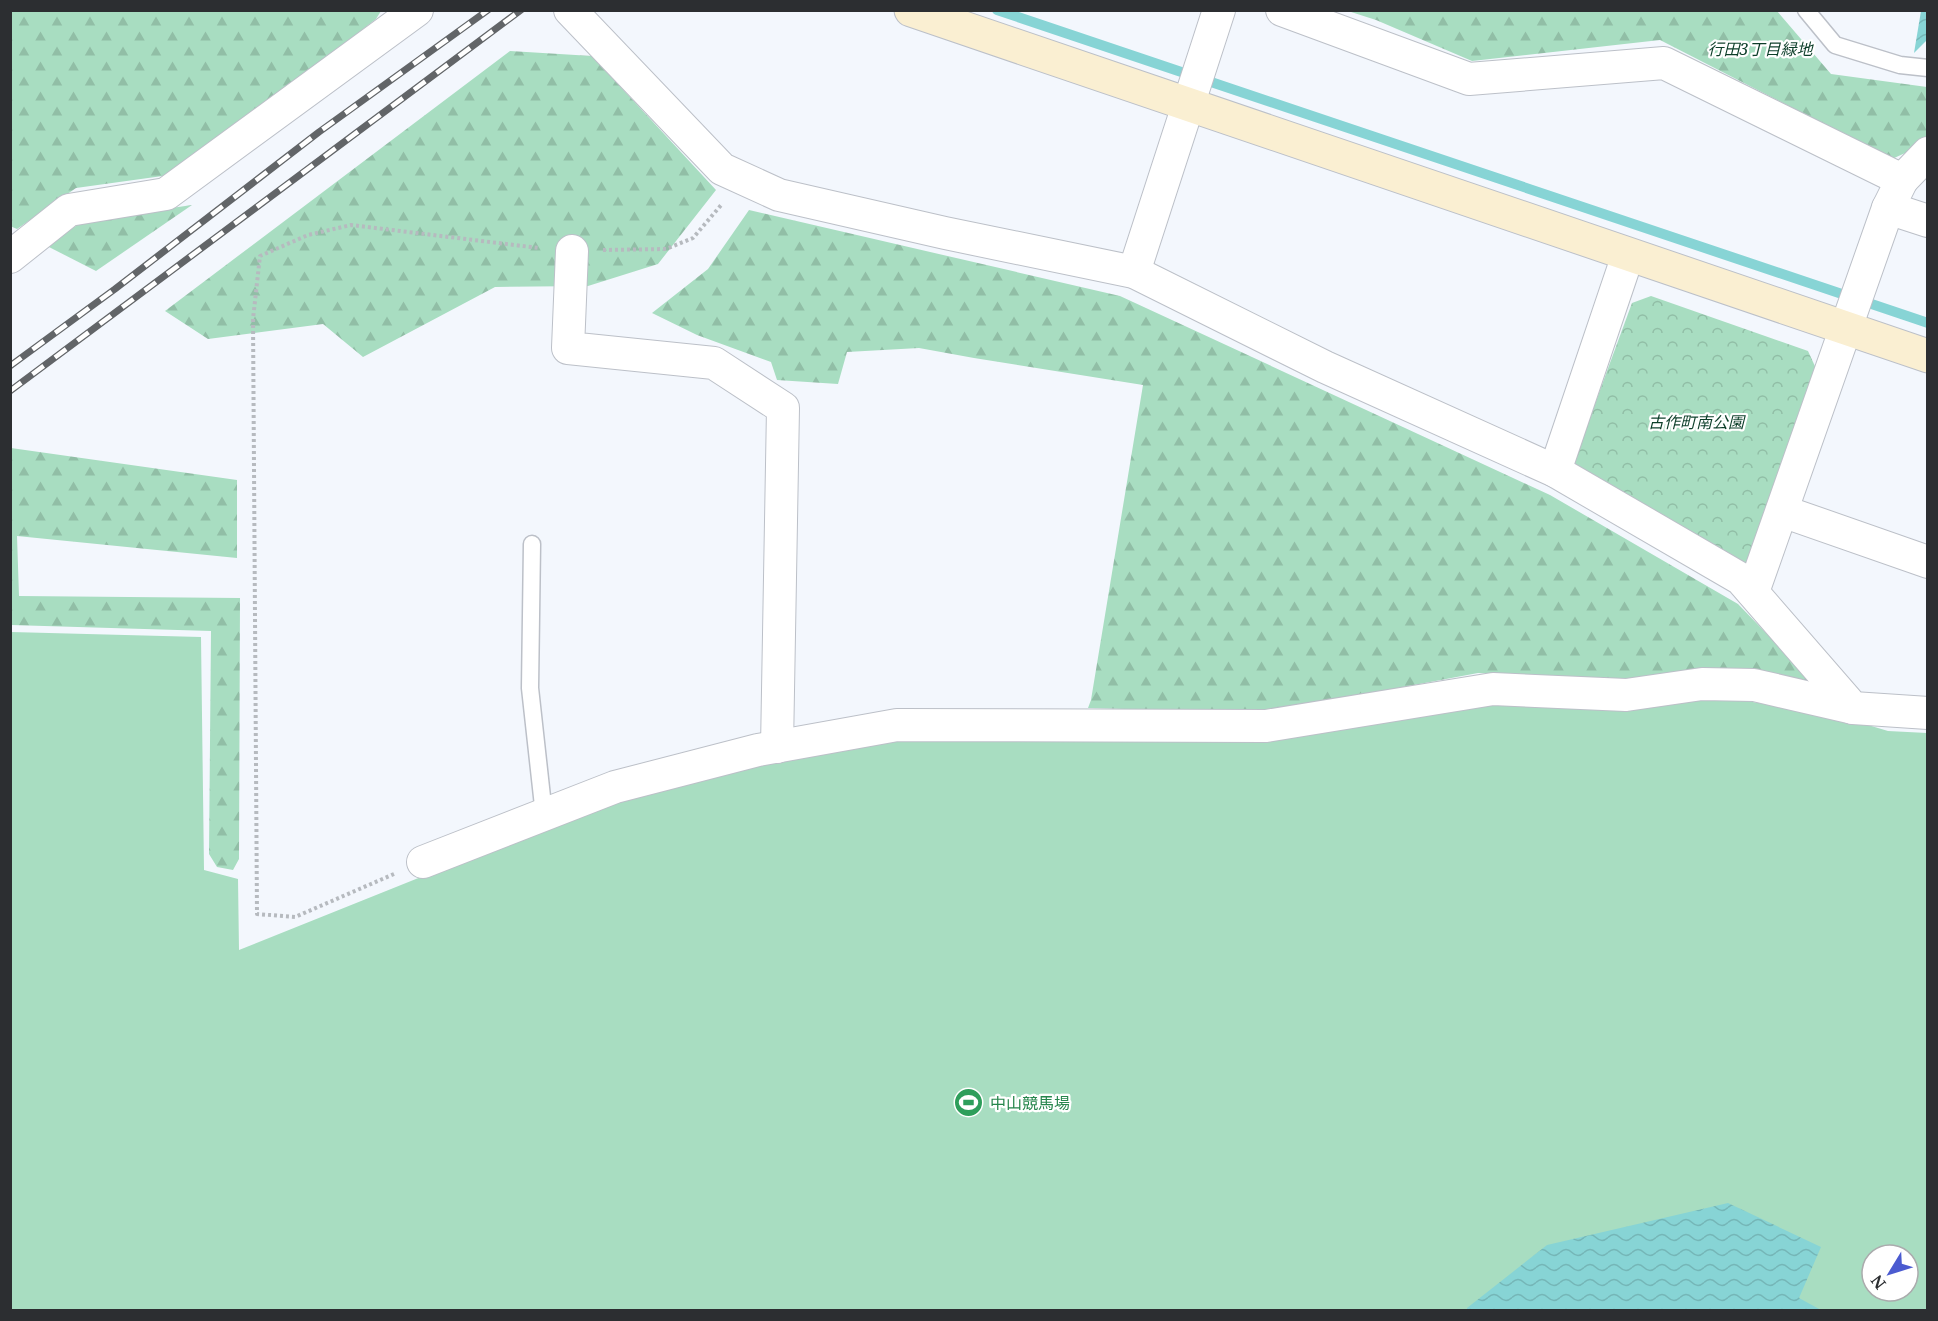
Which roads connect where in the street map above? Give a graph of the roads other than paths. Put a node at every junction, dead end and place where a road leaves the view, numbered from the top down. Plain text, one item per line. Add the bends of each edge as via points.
1 (417, 10) edge
2 (570, 10) edge
3 (911, 10) edge
4 (1219, 10) edge
5 (1282, 10) edge
6 (1806, 10) edge
7 (1928, 68) edge
8 (1188, 105) junction
9 (1928, 153) edge
10 (1902, 180) junction
11 (1888, 208) junction
12 (1928, 221) edge
13 (572, 251) road end
14 (1628, 255) junction
15 (10, 257) edge
16 (1134, 272) junction
17 (1846, 329) junction
18 (1928, 356) edge
19 (1554, 471) junction
20 (1782, 512) junction
21 (532, 544) dead end
22 (1928, 561) edge
23 (1753, 592) junction
24 (1853, 708) junction
25 (1928, 713) edge
26 (777, 747) junction
27 (544, 815) junction
28 (423, 862) road end

1 - 15 street via 166,194 69,210
2 - 16 street via 722,169 743,179 779,195
3 - 8 street
4 - 8 street
5 - 10 street via 1470,79 1664,63
6 - 7 lane via 1835,45 1900,65
8 - 14 street
8 - 16 street
9 - 10 street
10 - 11 street
11 - 12 street
11 - 17 street
13 - 26 street via 568,348 714,363 783,408
14 - 17 street
14 - 19 street
16 - 19 street via 1325,367
17 - 18 street
17 - 20 street
19 - 23 street via 1742,579
20 - 22 street
20 - 23 street
21 - 27 lane via 530,688
23 - 24 street
24 - 25 street
24 - 26 street via 1754,686 1701,684 1626,695 1493,688 1266,726 897,725
26 - 27 street via 615,787
27 - 28 street

